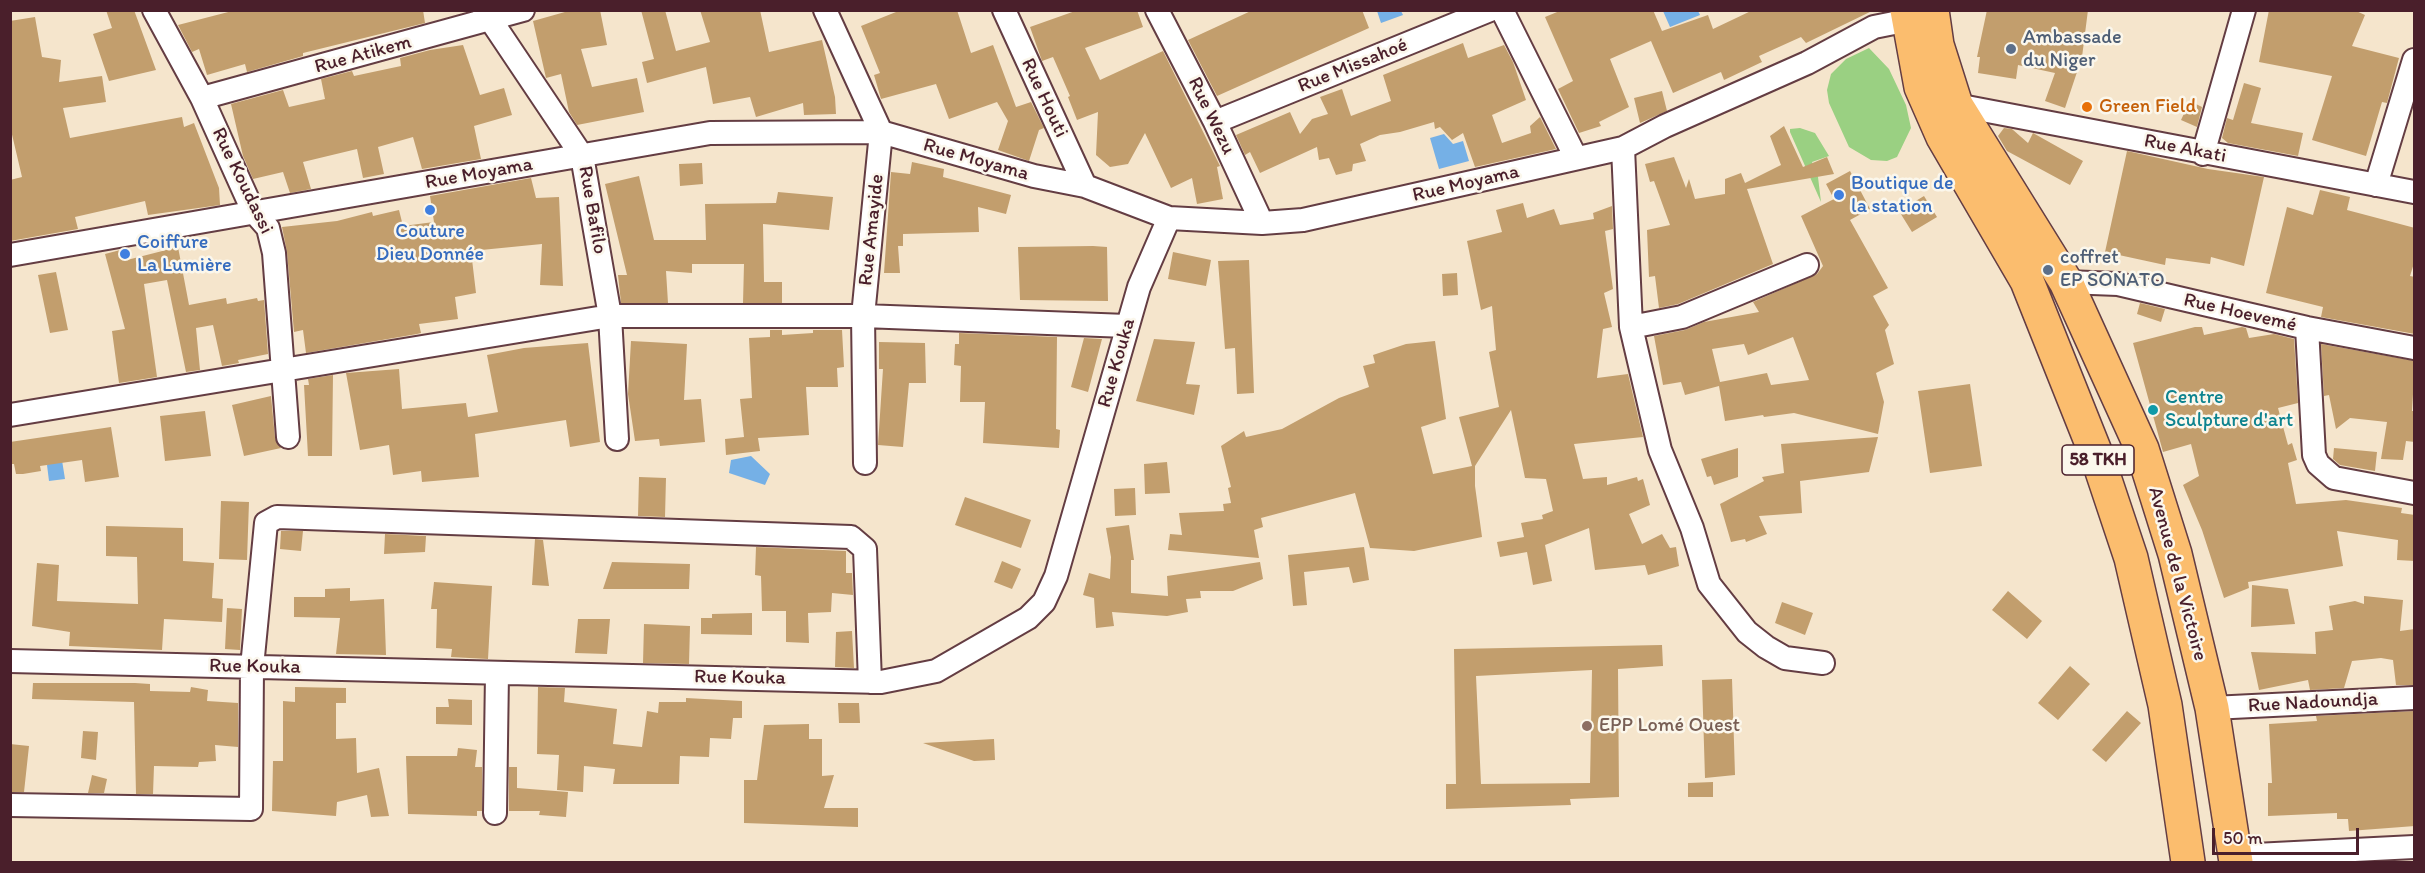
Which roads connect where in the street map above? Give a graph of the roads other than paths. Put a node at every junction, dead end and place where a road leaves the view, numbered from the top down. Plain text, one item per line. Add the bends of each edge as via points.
1 (154, 10) edge
2 (523, 10) edge
3 (825, 10) edge
4 (1004, 10) edge
5 (1157, 10) edge
6 (1490, 10) edge
7 (1502, 10) edge
8 (2244, 10) edge
9 (1920, 14) edge
10 (487, 16) edge
11 (2415, 60) edge
12 (202, 98) junction
13 (1956, 105) junction
14 (1215, 122) junction
15 (881, 132) junction
16 (1623, 148) junction
17 (2203, 153) junction
18 (582, 156) junction
19 (1576, 158) junction
20 (2376, 185) junction
21 (1085, 186) junction
22 (2415, 192) edge
23 (254, 211) junction
24 (1169, 218) junction
25 (1262, 223) junction
26 (10, 255) edge
27 (1807, 265) dead end
28 (2066, 282) junction
29 (610, 316) junction
30 (863, 316) junction
31 (1127, 327) junction
32 (1631, 327) junction
33 (2307, 328) junction
34 (2415, 348) edge
35 (285, 370) junction
36 (10, 415) edge
37 (288, 437) dead end
38 (616, 440) dead end
39 (865, 463) dead end
40 (2415, 493) edge
41 (10, 661) edge
42 (1822, 663) dead end
43 (252, 667) junction
44 (497, 673) junction
45 (870, 682) junction
46 (2415, 698) edge
47 (2212, 708) junction
48 (10, 805) edge
49 (495, 813) dead end
50 (2415, 847) edge
51 (2235, 860) edge
52 (2188, 862) edge

1 - 12 street, Rue Koudassi
2 - 10 street, Rue Atikem
3 - 15 street
4 - 21 street, Rue Houti
5 - 14 street, Rue Wezu
6 - 14 street, Rue Missahoé
7 - 19 street
8 - 17 street
9 - 13 highway, Avenue de la Victoire / 58 TKH via 1937,45
9 - 16 street, Rue Moyama via 1874,27 1807,63
9 - 52 highway, 58 TKH via 1914,57 1921,87 1943,136 2027,281 2098,459 2131,558 2165,705
10 - 12 street, Rue Atikem
10 - 18 street, Rue Bafilo
11 - 20 street
12 - 23 street, Rue Koudassi
13 - 17 street, Rue Akati
13 - 28 highway, Avenue de la Victoire / 58 TKH
14 - 25 street, Rue Wezu
15 - 18 street, Rue Moyama via 710,133
15 - 21 street, Rue Moyama via 1034,176
15 - 30 street, Rue Amayide
16 - 19 street, Rue Moyama
16 - 32 street
17 - 20 street, Rue Akati
18 - 23 street, Rue Moyama
18 - 29 street, Rue Bafilo
19 - 25 street, Rue Moyama via 1327,217
20 - 22 street, Rue Akati
21 - 24 street, Rue Moyama
23 - 26 street, Rue Moyama
23 - 35 street, Rue Koudassi via 268,228 274,252
24 - 25 street, Rue Moyama
24 - 31 street, Rue Kouka via 1139,287
27 - 32 street via 1682,317
28 - 33 street, Rue Hoevemé via 2118,284
28 - 47 highway, Avenue de la Victoire / 58 TKH via 2142,449 2175,555
29 - 30 street
29 - 35 street
29 - 38 street, Rue Bafilo
30 - 31 street
30 - 39 street, Rue Amayide
31 - 45 street, Rue Kouka via 1056,576 1044,602 1028,618 936,671
32 - 42 street via 1660,450 1692,528 1709,584 1747,632 1766,647 1785,658
33 - 34 street, Rue Hoevemé
33 - 40 street via 2314,455 2318,464 2334,478
35 - 36 street
35 - 37 street, Rue Koudassi
41 - 43 street, Rue Kouka
43 - 44 street, Rue Kouka
43 - 45 street via 266,524 277,517 851,537 865,549
43 - 48 street via 251,809
44 - 45 street, Rue Kouka
44 - 49 street
46 - 47 street, Rue Nadoundja
47 - 51 highway, Avenue de la Victoire / 58 TKH
50 - 51 street

